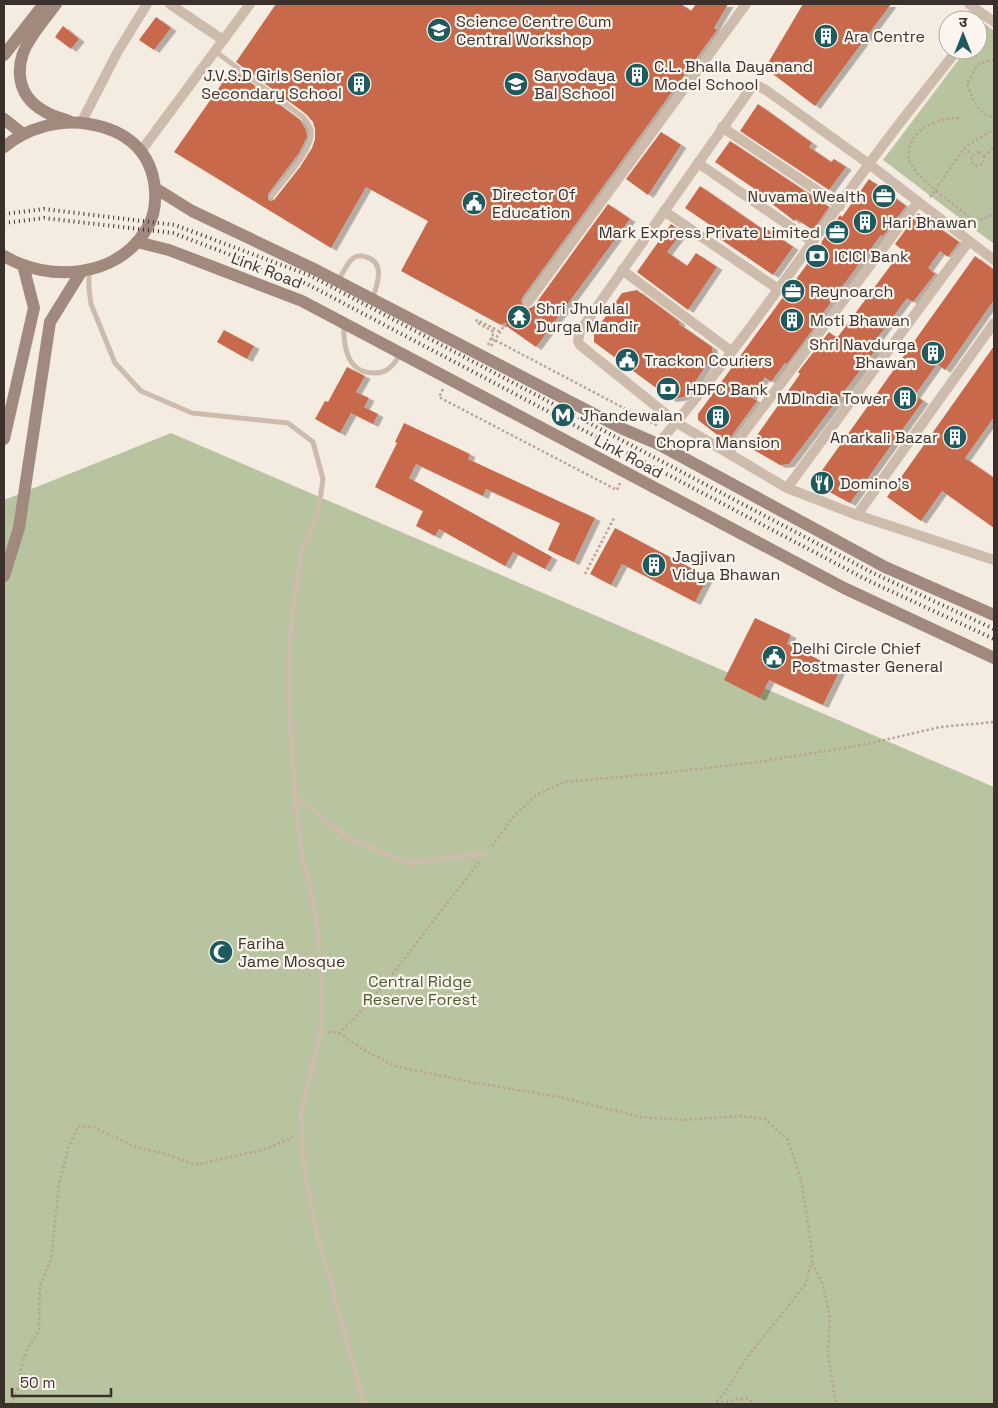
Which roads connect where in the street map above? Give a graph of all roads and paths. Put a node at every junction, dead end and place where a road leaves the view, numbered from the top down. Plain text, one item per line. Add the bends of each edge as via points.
1 (44, 4) edge
2 (56, 4) edge
3 (147, 4) edge
4 (170, 4) edge
5 (250, 4) edge
6 (746, 4) edge
7 (223, 40) junction
8 (214, 52) junction
9 (4, 55) edge
10 (994, 59) edge
11 (950, 60) edge
12 (994, 117) edge
13 (959, 118) dead end
14 (4, 119) edge
15 (78, 123) junction
16 (722, 127) junction
17 (994, 130) edge
18 (23, 134) junction
19 (4, 147) edge
20 (964, 148) junction
21 (994, 148) edge
22 (141, 151) junction
23 (972, 154) junction
24 (984, 157) junction
25 (698, 163) junction
26 (869, 164) junction
27 (155, 188) junction
28 (935, 190) junction
29 (270, 196) dead end
30 (929, 197) dead end
31 (918, 202) junction
32 (840, 206) junction
33 (664, 211) junction
34 (994, 214) edge
35 (976, 222) junction
36 (972, 227) dead end
37 (969, 241) junction
38 (137, 242) junction
39 (813, 242) junction
40 (4, 256) edge
41 (994, 260) edge
42 (23, 266) junction
43 (622, 270) junction
44 (85, 271) junction
45 (338, 281) junction
46 (778, 289) junction
47 (372, 299) junction
48 (528, 302) dead end
49 (508, 319) dead end
50 (344, 323) junction
51 (994, 323) edge
52 (499, 331) junction
53 (494, 332) dead end
54 (491, 338) dead end
55 (490, 349) dead end
56 (731, 351) junction
57 (402, 354) junction
58 (448, 402) dead end
59 (677, 422) junction
60 (650, 423) dead end
61 (4, 439) edge
62 (658, 444) junction
63 (728, 452) junction
64 (608, 486) dead end
65 (787, 488) junction
66 (857, 515) junction
67 (614, 518) dead end
68 (994, 560) edge
69 (585, 574) dead end
70 (4, 576) edge
71 (993, 611) edge
72 (994, 658) edge
73 (994, 722) edge
74 (295, 796) junction
75 (486, 853) junction
76 (321, 1031) junction
77 (339, 1032) junction
78 (302, 1126) junction
79 (812, 1261) junction
80 (11, 1404) edge
81 (364, 1404) edge
82 (715, 1404) edge
83 (755, 1404) edge
84 (836, 1404) edge

1 - 9 main road
2 - 15 main road via 30,39 19,78 27,96 44,111
3 - 15 street
4 - 7 street
5 - 7 street
6 - 48 street
7 - 8 street
8 - 22 street
8 - 29 lane via 311,127 310,144
10 - 12 path via 977,66 968,84 977,108
11 - 26 street
13 - 28 path via 946,118 926,126 911,142 908,159
14 - 18 main road
15 - 18 main road via 49,125
15 - 22 main road via 117,133
16 - 25 street
16 - 26 street via 751,88 762,87
16 - 32 street
17 - 20 path
18 - 19 main road
20 - 23 path
20 - 28 path
21 - 24 path
22 - 27 main road via 151,168
23 - 24 path via 979,152
23 - 24 path via 971,162 977,166 983,164
25 - 33 street
25 - 39 street
26 - 31 street
26 - 32 street
27 - 38 main road via 152,217
27 - 45 main road, Link Road via 192,211
28 - 30 path
28 - 35 path
31 - 37 street
31 - 63 street
32 - 39 street
33 - 43 street
33 - 46 street
34 - 35 path
35 - 36 path
37 - 41 street
37 - 65 street
38 - 44 main road via 111,261
38 - 50 main road, Link Road via 169,250 302,301
39 - 46 street
40 - 42 main road
42 - 44 main road via 56,273
42 - 61 main road via 34,308
43 - 56 street
43 - 59 street via 580,331 578,341
44 - 70 main road via 50,322 19,528
44 - 74 lane via 91,304 115,363 141,391 192,413 288,423 313,442 323,479 318,514 302,550 289,654
45 - 47 main road, Link Road
45 - 47 lane via 354,258 370,258 379,275
46 - 56 street
47 - 62 main road, Link Road via 622,429
49 - 52 path
50 - 57 main road, Link Road
50 - 57 lane via 348,358 360,369 370,373 388,370
51 - 66 street
52 - 53 path via 477,320
52 - 55 path
54 - 60 path
56 - 59 street
57 - 72 main road, Link Road via 844,588
58 - 64 path
59 - 62 street
59 - 63 street
62 - 71 main road, Link Road via 885,567
63 - 65 street
65 - 66 street
66 - 68 street
67 - 69 path
73 - 75 path via 940,727 863,745 757,762 565,782 536,795
74 - 75 lane via 348,838 408,863
74 - 76 lane via 302,857 318,934
75 - 77 path via 384,983
76 - 77 path
76 - 78 lane via 301,1114
77 - 79 path via 362,1049 395,1066 560,1097 641,1117 683,1120 741,1116 765,1119 788,1140 801,1180
78 - 80 path via 292,1138 266,1149 195,1165 167,1154 138,1148 92,1127 78,1126 59,1184 51,1259 40,1284 39,1330 22,1363 18,1388
78 - 81 lane via 303,1160 315,1225
79 - 82 path via 805,1284
79 - 84 path via 823,1285 830,1318 828,1354
82 - 83 path via 746,1398

